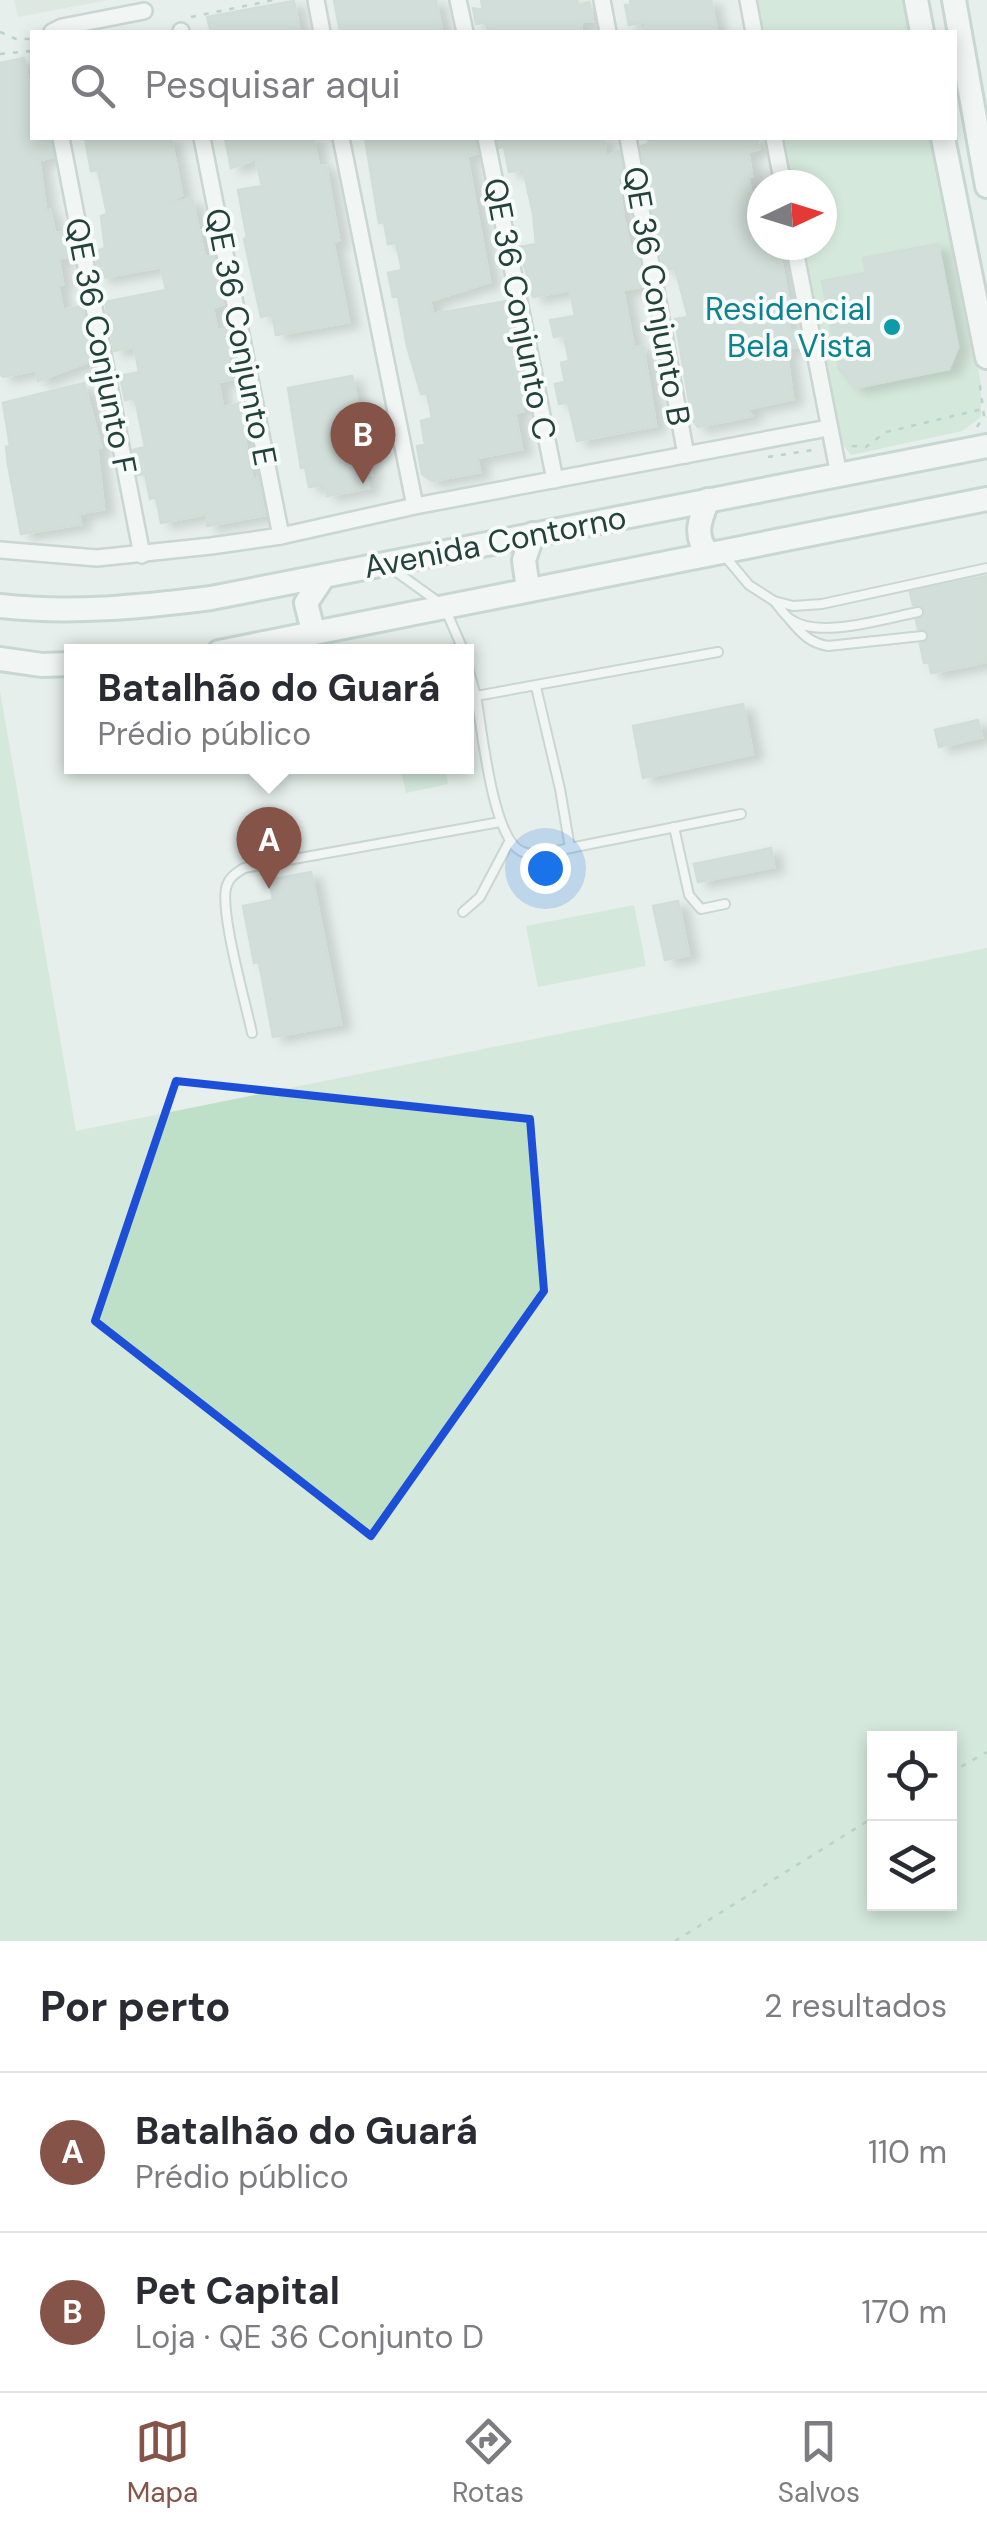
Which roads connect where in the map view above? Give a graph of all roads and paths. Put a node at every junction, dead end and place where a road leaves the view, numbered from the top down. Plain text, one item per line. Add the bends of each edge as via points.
1 (274, 0) edge
2 (316, 0) edge
3 (458, 0) edge
4 (602, 0) edge
5 (748, 0) edge
6 (916, 0) edge
7 (954, 0) edge
8 (144, 11) dead end
9 (180, 28) edge
10 (56, 30) edge
11 (322, 30) edge
12 (464, 30) edge
13 (608, 30) edge
14 (754, 30) edge
15 (922, 30) edge
16 (0, 32) edge
17 (30, 39) edge
18 (30, 52) edge
19 (0, 54) edge
20 (61, 140) edge
21 (202, 140) edge
22 (341, 140) edge
23 (486, 140) edge
24 (628, 140) edge
25 (774, 140) edge
26 (944, 140) edge
27 (779, 170) edge
28 (987, 186) edge
29 (797, 260) edge
30 (980, 282) edge
31 (982, 363) edge
32 (828, 428) junction
33 (982, 440) edge
34 (686, 454) junction
35 (839, 474) junction
36 (554, 480) junction
37 (708, 500) junction
38 (987, 500) edge
39 (415, 506) junction
40 (533, 534) junction
41 (281, 536) junction
42 (0, 550) edge
43 (714, 552) junction
44 (142, 555) junction
45 (384, 563) junction
46 (987, 568) edge
47 (324, 576) junction
48 (528, 589) junction
49 (774, 601) junction
50 (0, 606) edge
51 (444, 606) junction
52 (918, 612) dead end
53 (790, 620) junction
54 (312, 631) junction
55 (922, 636) dead end
56 (254, 644) edge
57 (461, 644) edge
58 (718, 652) dead end
59 (0, 659) edge
60 (64, 664) edge
61 (536, 687) junction
62 (474, 689) edge
63 (476, 696) junction
64 (741, 814) dead end
65 (500, 822) junction
66 (674, 827) junction
67 (509, 842) junction
68 (570, 848) junction
69 (725, 904) dead end
70 (462, 912) dead end
71 (252, 1033) dead end
72 (987, 1752) edge
73 (957, 1770) edge
74 (868, 1821) edge
75 (675, 1941) edge

1 - 9 path
2 - 11 street
3 - 12 street
4 - 13 street
5 - 14 street
6 - 15 main road
7 - 28 main road
8 - 10 street
16 - 17 path
18 - 19 path
20 - 44 street, QE 36 Conjunto F
21 - 41 street, QE 36 Conjunto E
22 - 39 street
23 - 36 street, QE 36 Conjunto C
24 - 34 street, QE 36 Conjunto B
25 - 27 street
26 - 30 main road
29 - 32 street
30 - 31 main road
31 - 33 path
32 - 34 street
32 - 35 street
33 - 35 main road, Avenida Contorno
34 - 36 street
35 - 37 main road, Avenida Contorno
36 - 39 street
37 - 40 main road, Avenida Contorno
37 - 43 main road via 699,538
38 - 43 main road, Avenida Contorno
39 - 41 street
40 - 45 main road, Avenida Contorno
40 - 48 main road via 524,560
41 - 44 street
42 - 44 street
43 - 48 main road, Avenida Contorno
43 - 49 lane
45 - 47 main road, Avenida Contorno
45 - 51 lane
46 - 49 lane via 822,604
47 - 50 main road, Avenida Contorno via 109,610
47 - 54 main road via 306,603
48 - 51 main road, Avenida Contorno
49 - 53 lane
51 - 54 main road, Avenida Contorno
51 - 57 lane
52 - 53 lane via 832,628
53 - 55 lane via 805,637 828,646
54 - 56 main road, Avenida Contorno
58 - 61 lane
59 - 60 main road
61 - 63 lane
61 - 68 lane
62 - 63 lane
63 - 65 lane
64 - 66 lane
65 - 67 lane
65 - 71 lane via 244,868 232,876 226,912
66 - 68 lane
66 - 69 lane via 694,904
67 - 68 lane via 535,854
67 - 70 lane via 480,898
72 - 73 path
74 - 75 path

